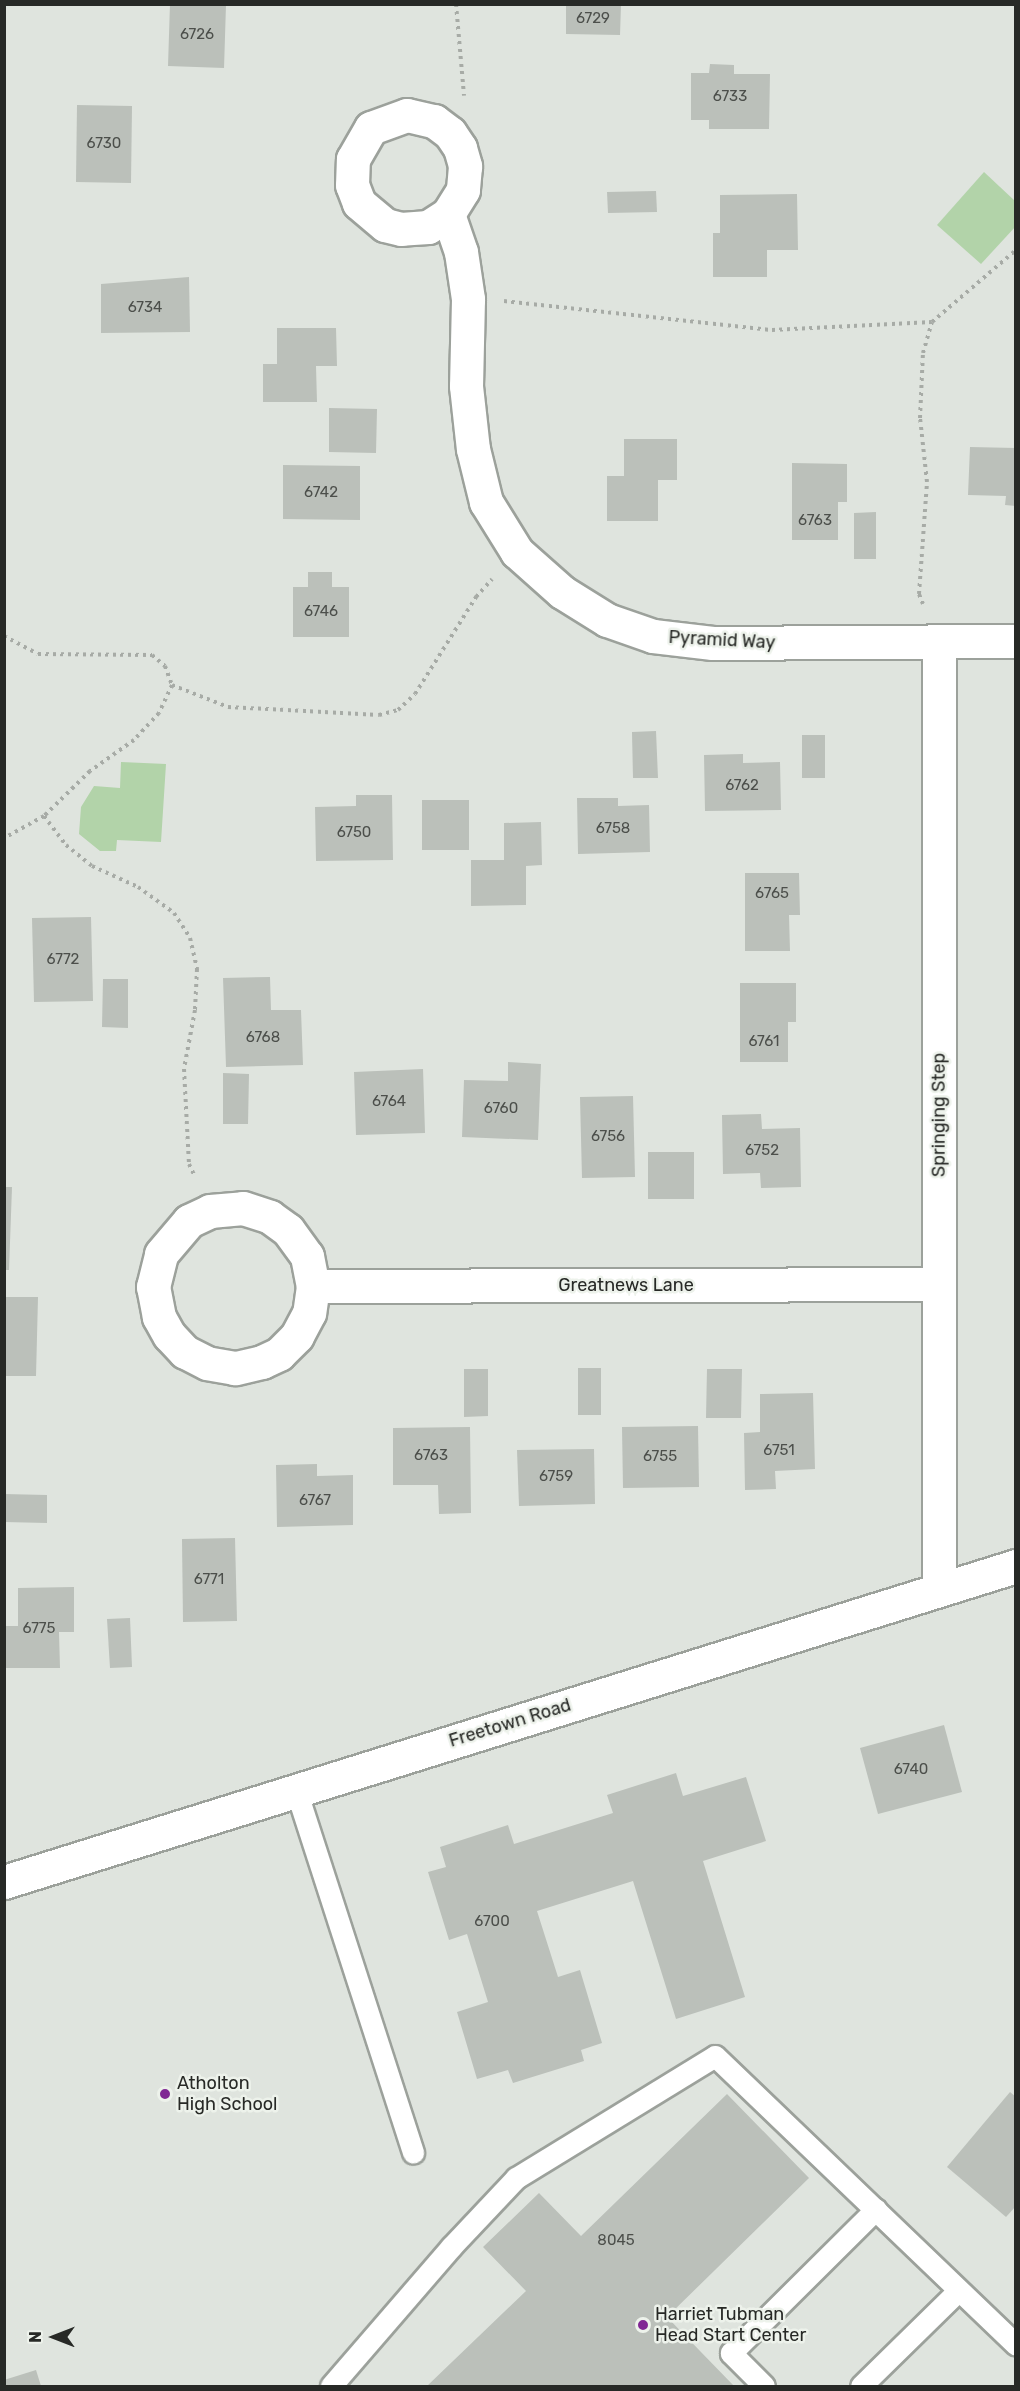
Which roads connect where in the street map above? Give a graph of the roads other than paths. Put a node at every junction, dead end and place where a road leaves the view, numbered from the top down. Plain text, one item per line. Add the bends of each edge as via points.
1 (448, 214) junction
2 (939, 641) junction
3 (1016, 641) edge
4 (939, 1284) junction
5 (313, 1286) junction
6 (1016, 1566) edge
7 (939, 1589) junction
8 (296, 1790) junction
9 (4, 1882) edge
10 (413, 2153) dead end
11 (876, 2209) junction
12 (958, 2291) junction
13 (1016, 2345) edge
14 (331, 2386) edge
15 (764, 2386) edge
16 (861, 2386) edge

1 - 1 street via 414,230 385,225 359,203 352,185 352,159 361,140 386,120 407,115 434,121 450,133 465,166 463,190
1 - 2 street, Pyramid Way via 461,252 468,299 466,386 473,448 486,502 517,552 562,592 607,620 653,636 714,643
2 - 3 street, Pyramid Way
2 - 4 street, Springing Step
4 - 5 street, Greatnews Lane
4 - 7 street, Springing Step
5 - 5 street via 307,1256 288,1230 270,1217 243,1208 210,1211 189,1221 170,1238 161,1254 153,1287 159,1317 169,1335 186,1352 207,1363 235,1368 279,1354 297,1336 309,1313
6 - 7 street, Freetown Road
7 - 8 street, Freetown Road
8 - 9 street, Freetown Road
8 - 10 lane
11 - 12 lane
11 - 14 lane via 715,2056 516,2178 450,2247
11 - 15 lane via 731,2353
12 - 13 lane
12 - 16 lane

